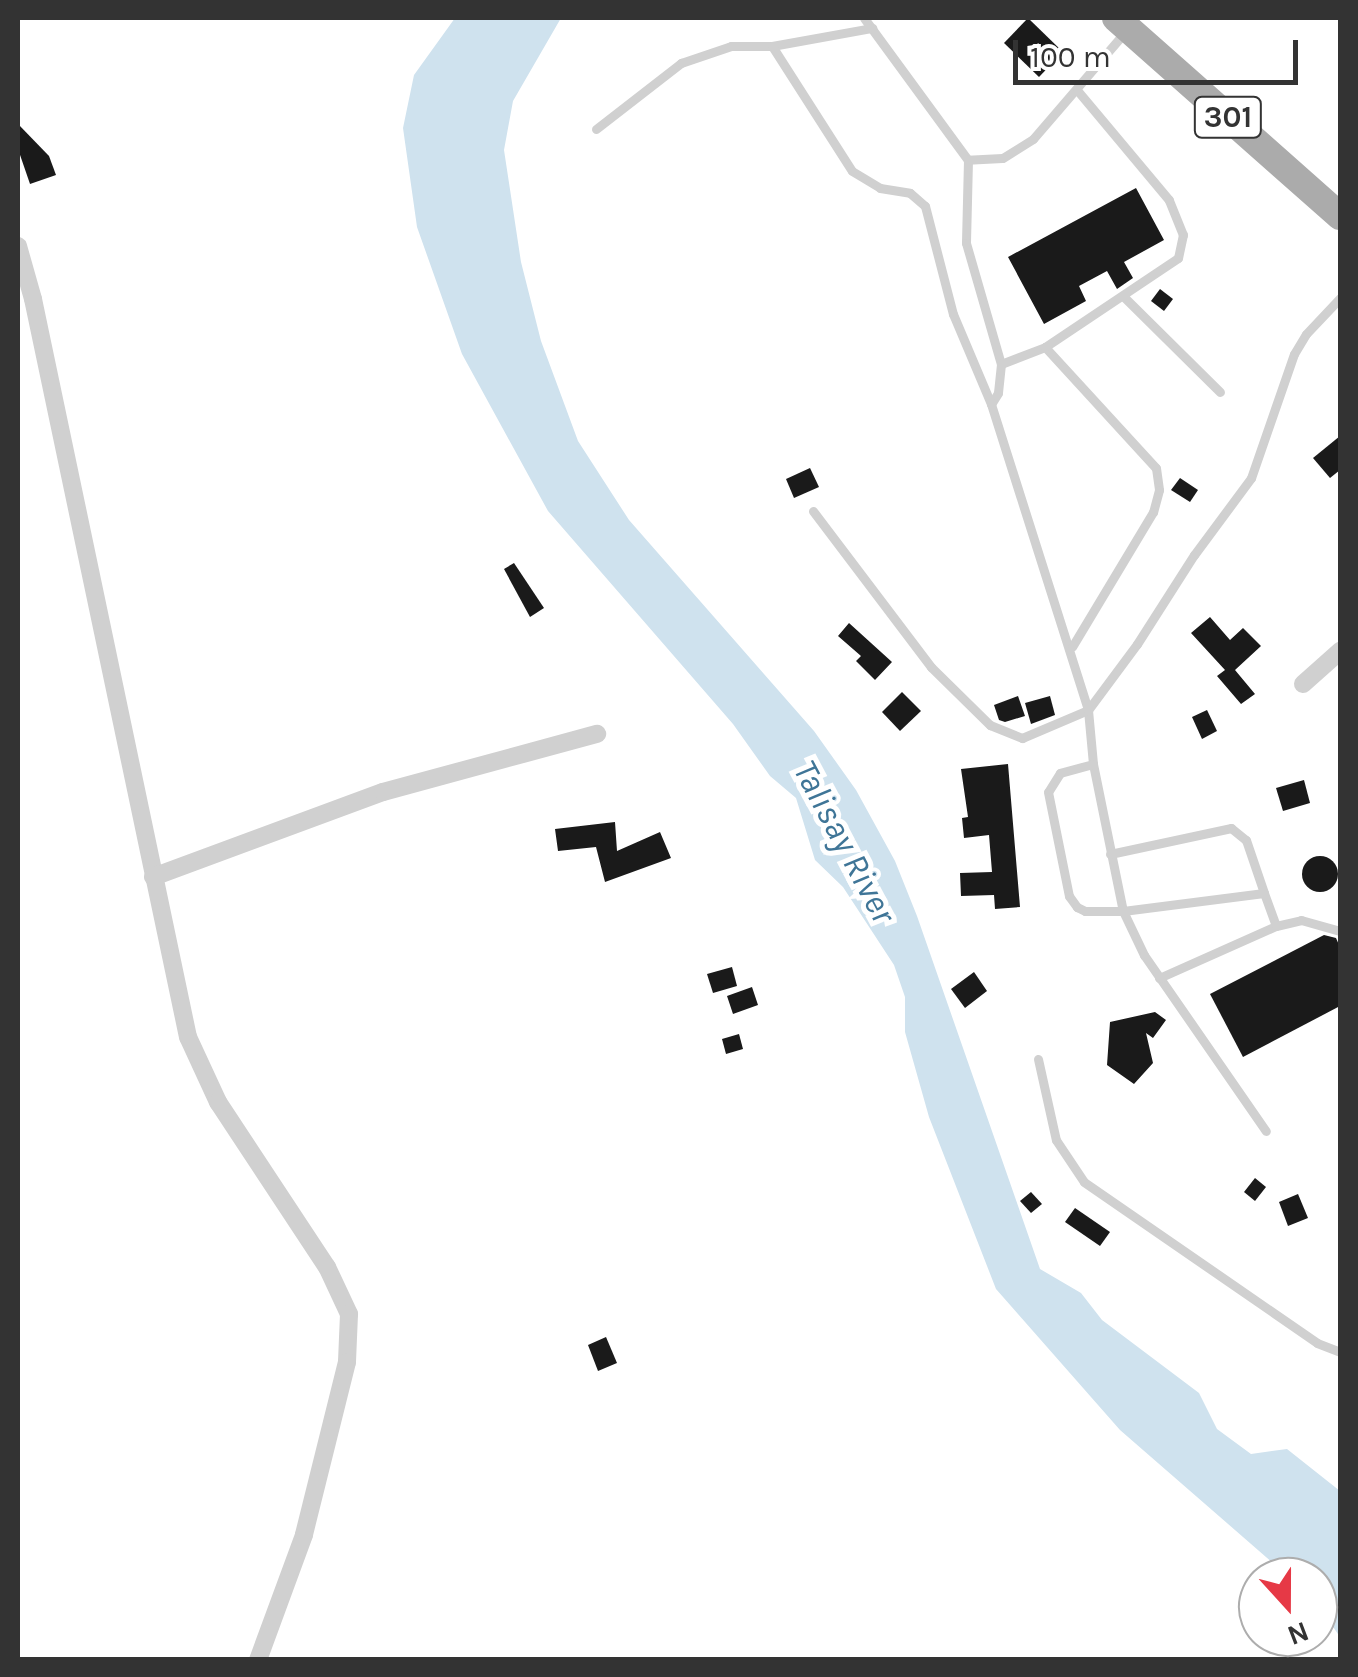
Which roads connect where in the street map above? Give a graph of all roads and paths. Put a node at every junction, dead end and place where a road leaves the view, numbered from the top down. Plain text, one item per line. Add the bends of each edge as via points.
1 (864, 18) edge
2 (1122, 23) edge
3 (872, 28) junction
4 (772, 46) junction
5 (1077, 90) junction
6 (596, 129) dead end
7 (968, 160) junction
8 (1340, 216) edge
9 (18, 246) edge
10 (1124, 297) junction
11 (1340, 298) edge
12 (1044, 347) junction
13 (1000, 364) junction
14 (1220, 392) dead end
15 (990, 404) junction
16 (813, 510) dead end
17 (1072, 648) junction
18 (1340, 651) edge
19 (1303, 684) dead end
20 (1088, 710) junction
21 (598, 734) dead end
22 (1093, 764) junction
23 (1110, 854) junction
24 (154, 877) junction
25 (1264, 893) junction
26 (1123, 912) junction
27 (1276, 926) junction
28 (1340, 931) edge
29 (1159, 978) junction
30 (1038, 1059) dead end
31 (1266, 1131) dead end
32 (1340, 1352) edge
33 (258, 1660) edge

1 - 3 lane
2 - 5 lane
2 - 8 main road, 301
3 - 4 lane
3 - 7 lane
4 - 6 lane via 731,46 681,63
4 - 15 lane via 852,171 880,188 910,193 925,206 953,314
5 - 7 lane via 1018,150
5 - 10 lane via 1169,200 1183,235 1178,258
7 - 13 lane via 968,257
9 - 24 street
10 - 12 lane
10 - 14 lane
11 - 20 lane via 1294,354 1251,478
12 - 13 lane
12 - 17 lane via 1156,468 1159,490 1153,512
13 - 15 lane
15 - 17 lane
16 - 20 lane via 932,667 1000,733 1022,738
17 - 20 lane
18 - 19 street
20 - 22 lane
21 - 24 street via 383,792
22 - 23 lane
22 - 26 lane via 1060,773 1048,792 1077,906
23 - 25 lane via 1231,828 1246,840
23 - 26 lane
24 - 33 street via 176,996 200,1069 327,1267 349,1314 347,1362 304,1535
25 - 26 lane
25 - 27 lane
26 - 29 lane
27 - 28 lane via 1317,920
27 - 29 lane
29 - 31 lane
30 - 32 lane via 1056,1140 1084,1182 1317,1343

